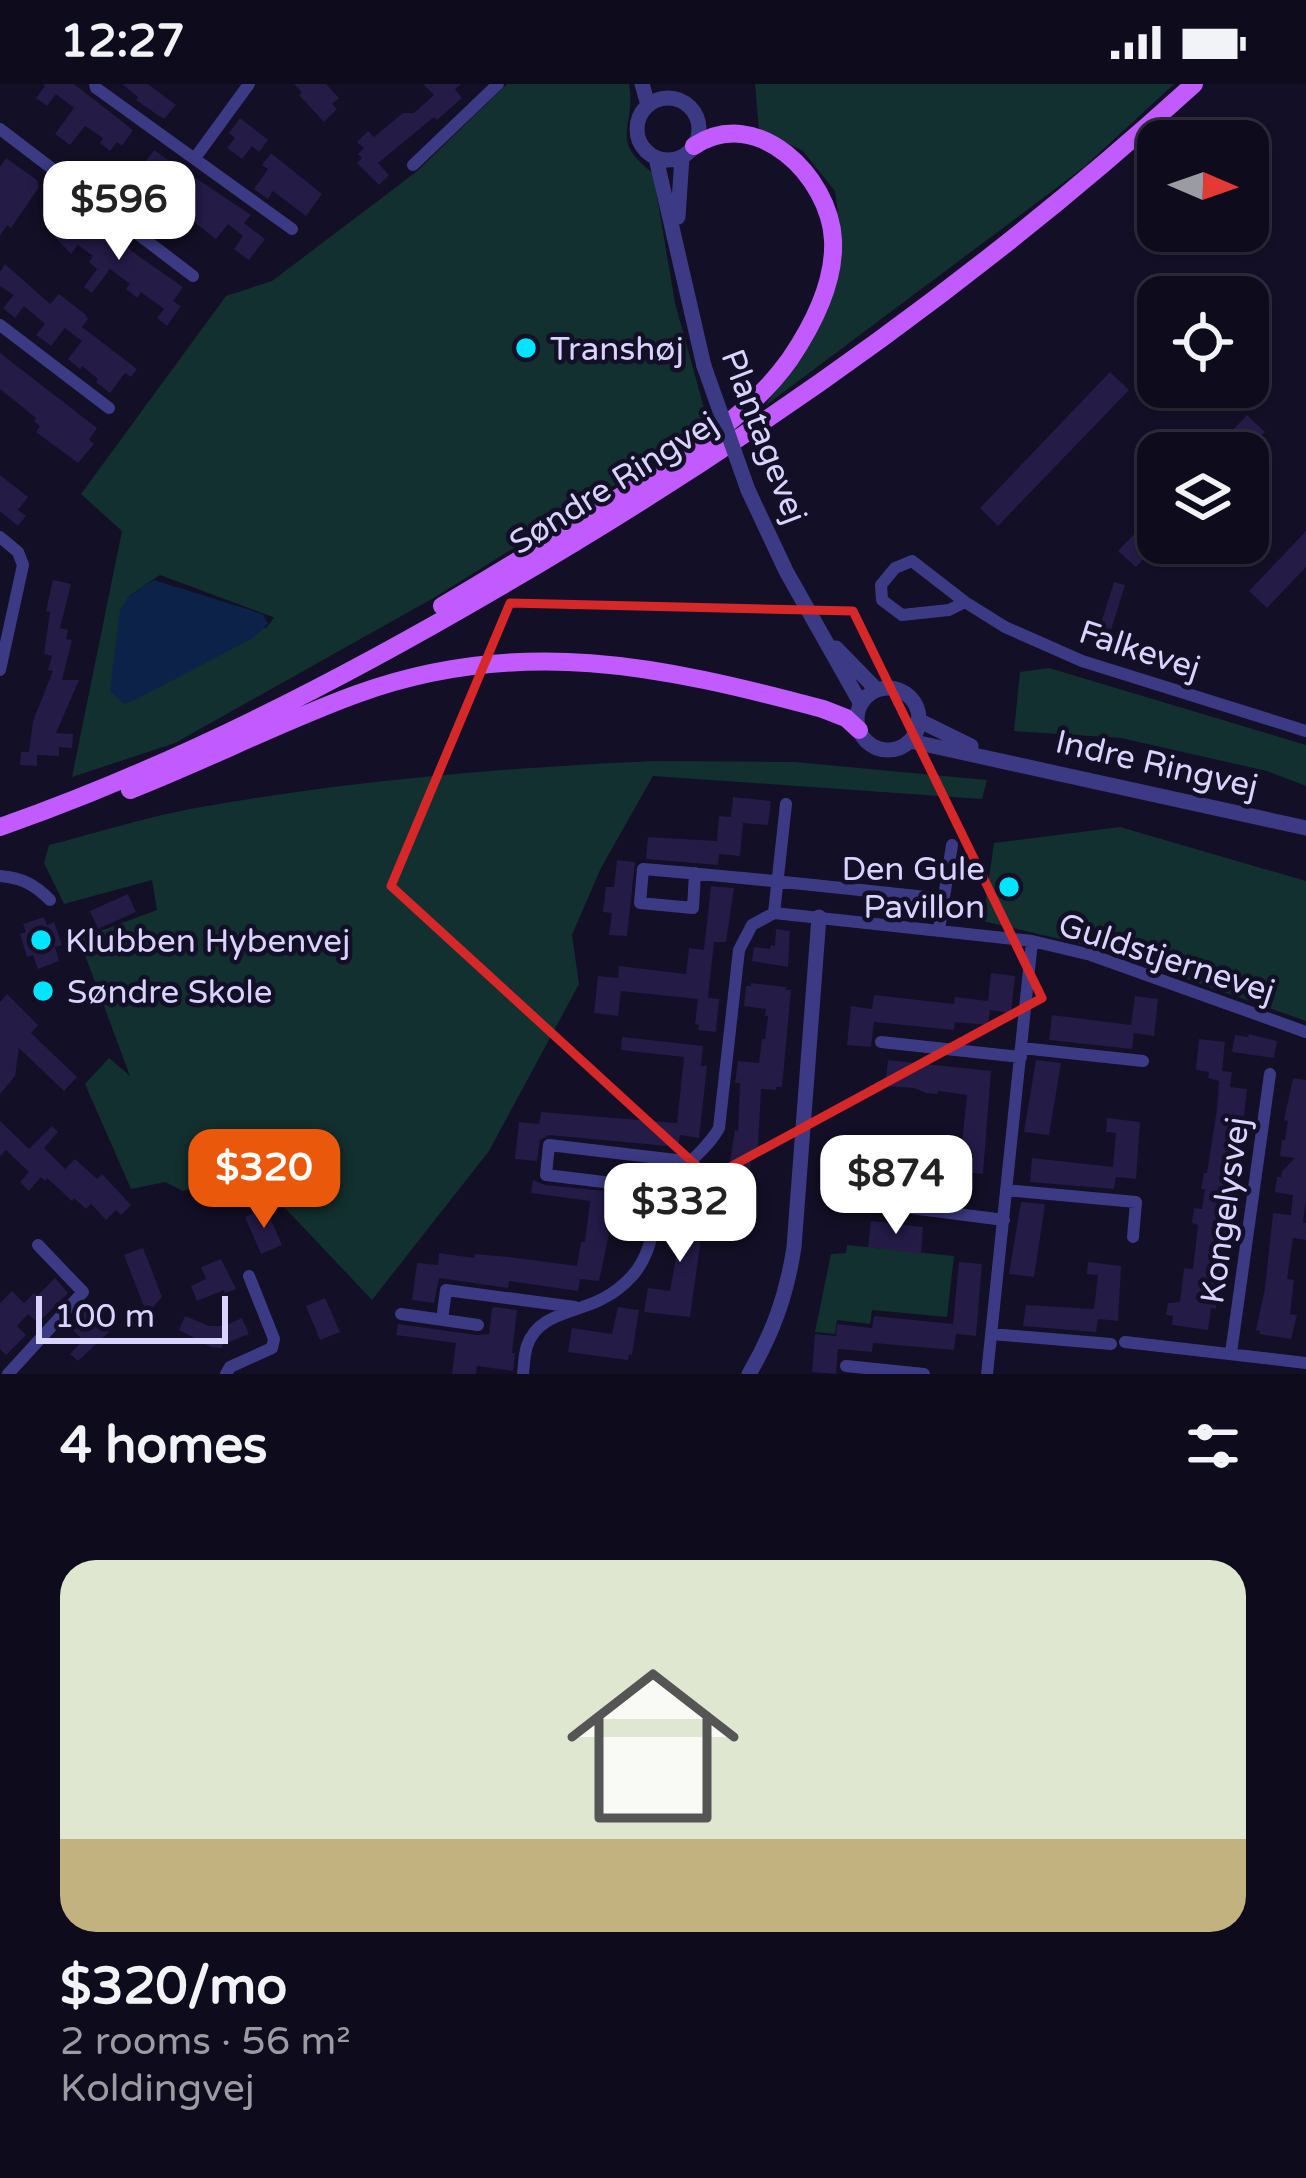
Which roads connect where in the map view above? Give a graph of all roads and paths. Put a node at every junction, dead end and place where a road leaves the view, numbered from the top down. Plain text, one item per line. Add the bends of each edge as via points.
1 (95, 84) edge
2 (249, 84) edge
3 (499, 84) edge
4 (642, 84) edge
5 (1194, 84) edge
6 (668, 91) edge
7 (648, 105) junction
8 (1, 132) edge
9 (688, 151) junction
10 (194, 158) junction
11 (656, 158) junction
12 (413, 165) dead end
13 (292, 230) dead end
14 (678, 244) junction
15 (193, 276) dead end
16 (0, 325) edge
17 (109, 408) dead end
18 (0, 537) edge
19 (965, 602) junction
20 (825, 637) junction
21 (0, 670) edge
22 (877, 690) junction
23 (861, 704) junction
24 (918, 720) junction
25 (859, 730) junction
26 (1306, 731) edge
27 (215, 739) junction
28 (910, 741) junction
29 (995, 758) junction
30 (786, 805) dead end
31 (1306, 828) edge
32 (0, 830) edge
33 (952, 845) dead end
34 (695, 874) junction
35 (0, 876) edge
36 (779, 882) junction
37 (943, 899) junction
38 (50, 900) dead end
39 (774, 913) junction
40 (819, 917) junction
41 (939, 930) junction
42 (1032, 941) junction
43 (1306, 1032) edge
44 (881, 1042) dead end
45 (1021, 1052) junction
46 (1143, 1061) dead end
47 (1270, 1074) dead end
48 (693, 1162) junction
49 (612, 1183) dead end
50 (1006, 1190) junction
51 (865, 1202) dead end
52 (1004, 1220) junction
53 (1133, 1237) dead end
54 (38, 1245) dead end
55 (250, 1276) dead end
56 (581, 1307) junction
57 (401, 1314) dead end
58 (442, 1320) junction
59 (478, 1325) dead end
60 (991, 1334) junction
61 (1231, 1353) junction
62 (1306, 1363) edge
63 (845, 1366) dead end
64 (8, 1374) edge
65 (226, 1374) edge
66 (523, 1374) edge
67 (749, 1374) edge
68 (924, 1374) edge
69 (987, 1374) edge

1 - 10 street
2 - 10 street
3 - 12 street
4 - 7 street
5 - 27 main road, Søndre Ringvej via 1003,248 736,441 468,606
6 - 7 street
6 - 9 street via 695,113 699,126
7 - 11 street via 637,134
8 - 15 street
9 - 11 street
9 - 14 street, Plantagevej
9 - 27 main road via 707,137 736,134 777,147 802,167 827,209 828,277 804,336 764,392 646,479
10 - 13 street
11 - 14 street, Plantagevej
14 - 20 street, Plantagevej, bridge via 704,366 748,490
16 - 17 street
18 - 21 street via 23,565
19 - 19 street, Falkevej via 902,615 882,600 881,585 912,561
19 - 26 street, Falkevej via 1082,661
20 - 22 street, Plantagevej
20 - 23 street, Plantagevej
22 - 23 street
22 - 24 street via 906,694
23 - 25 street
24 - 28 street
24 - 29 street, Indre Ringvej
25 - 28 street via 877,748
25 - 32 main road via 823,710 646,668 491,663 360,693 106,800
27 - 32 main road, Søndre Ringvej
28 - 29 street, Indre Ringvej
29 - 31 street, Indre Ringvej
30 - 36 street
33 - 37 street
34 - 34 street via 693,908 640,903 643,869
34 - 36 street
35 - 38 street via 35,885
36 - 37 street
36 - 39 street
37 - 41 street
39 - 40 street, Guldstjernevej
39 - 48 street via 752,925 739,950 719,1128
40 - 41 street, Guldstjernevej
40 - 67 street via 794,1247 779,1314
41 - 42 street, Guldstjernevej
42 - 43 street, Guldstjernevej
42 - 45 street
44 - 45 street
45 - 46 street
45 - 50 street
47 - 61 street, Kongelysvej
48 - 49 street via 549,1145 546,1175
48 - 56 street via 662,1200 635,1273
50 - 52 street
50 - 53 street via 1136,1202
51 - 52 street
52 - 60 street
54 - 64 street via 83,1292
55 - 65 street via 272,1348
56 - 58 street via 446,1289
56 - 66 street via 535,1331
57 - 58 street
58 - 59 street
60 - 61 street
60 - 69 street
61 - 62 street
63 - 68 street

